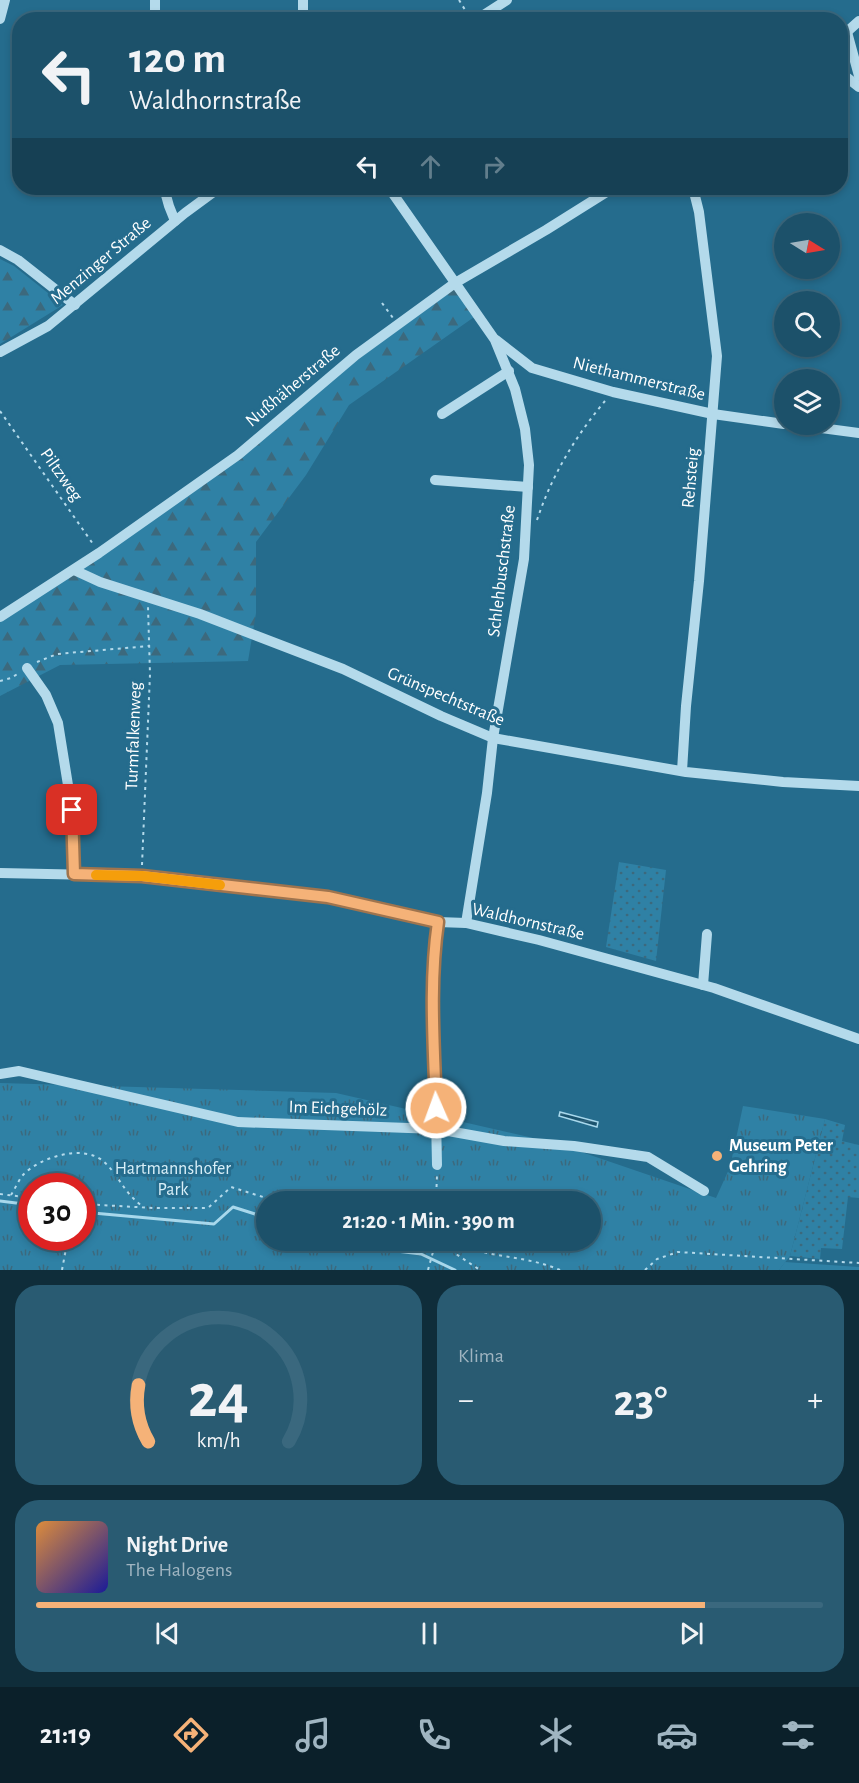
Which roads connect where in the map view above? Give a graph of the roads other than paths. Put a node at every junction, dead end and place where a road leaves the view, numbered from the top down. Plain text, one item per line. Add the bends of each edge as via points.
1 (5, 0) edge
2 (503, 1) edge
3 (482, 12) edge
4 (0, 19) edge
5 (859, 21) edge
6 (848, 31) edge
7 (848, 46) edge
8 (859, 76) edge
9 (166, 195) edge
10 (210, 195) edge
11 (394, 195) edge
12 (602, 195) edge
13 (695, 195) edge
14 (175, 221) junction
15 (0, 250) edge
16 (455, 283) junction
17 (75, 305) junction
18 (495, 340) junction
19 (0, 352) edge
20 (509, 371) junction
21 (442, 414) dead end
22 (713, 414) junction
23 (774, 423) edge
24 (840, 430) edge
25 (859, 433) edge
26 (435, 480) dead end
27 (528, 487) junction
28 (74, 570) junction
29 (0, 617) edge
30 (27, 668) road end
31 (493, 738) junction
32 (682, 771) junction
33 (859, 786) edge
34 (0, 873) edge
35 (74, 874) junction
36 (438, 922) junction
37 (466, 923) junction
38 (708, 933) dead end
39 (703, 985) junction
40 (859, 1039) edge
41 (0, 1074) edge
42 (437, 1130) junction
43 (437, 1165) road end
44 (704, 1191) dead end

1 - 4 street
2 - 3 street
5 - 6 street
7 - 8 street
9 - 14 street
10 - 14 street, Menzinger Straße
11 - 16 street, Schlehbuschstraße
12 - 16 street, Nußhäherstraße
13 - 22 street, Rehsteig via 717,356
14 - 17 street, Menzinger Straße
15 - 17 street
16 - 18 street, Schlehbuschstraße
16 - 28 street, Nußhäherstraße via 356,355 238,455
17 - 19 street, Menzinger Straße via 48,326
18 - 20 street, Schlehbuschstraße
18 - 22 street, Niethammerstraße via 532,368 613,392
20 - 21 street
20 - 27 street, Schlehbuschstraße via 525,429
22 - 23 street, Niethammerstraße
22 - 32 street, Rehsteig
24 - 25 street
26 - 27 street
27 - 31 street, Schlehbuschstraße via 524,559
28 - 29 street, Nußhäherstraße
28 - 31 street, Grünspechtstraße via 344,669
30 - 35 street via 46,695 58,723 72,810
31 - 32 street, Grünspechtstraße
31 - 37 street, Schlehbuschstraße
32 - 33 street, Grünspechtstraße
34 - 35 street, Waldhornstraße
35 - 36 street, Waldhornstraße via 142,876 328,897
36 - 37 street, Waldhornstraße
36 - 42 street via 434,1022
37 - 39 street, Waldhornstraße
38 - 39 street
39 - 40 street, Waldhornstraße
41 - 42 street, Im Eichgehölz via 19,1071 238,1122
42 - 43 street
42 - 44 street, Im Eichgehölz via 648,1157

